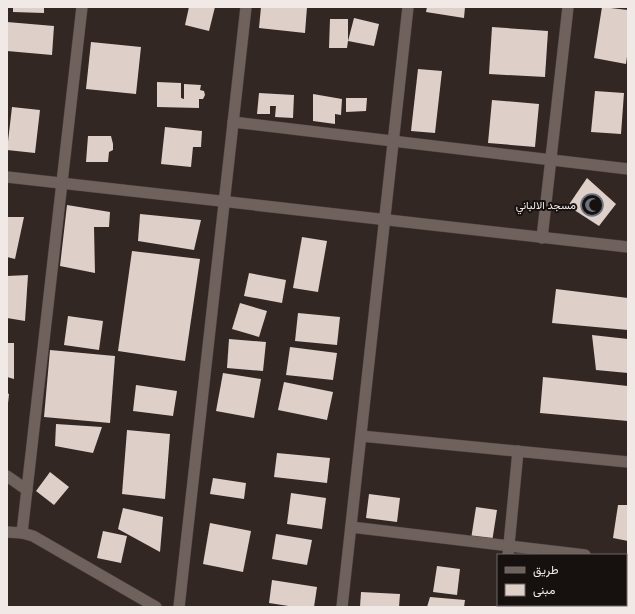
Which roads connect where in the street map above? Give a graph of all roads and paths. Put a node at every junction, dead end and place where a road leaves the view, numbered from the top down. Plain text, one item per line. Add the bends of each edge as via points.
1 (82, 7) edge
2 (246, 7) edge
3 (408, 7) edge
4 (568, 7) edge
5 (233, 122) junction
6 (394, 141) junction
7 (551, 160) junction
8 (628, 169) edge
9 (7, 177) edge
10 (62, 183) junction
11 (224, 202) junction
12 (385, 220) junction
13 (542, 238) junction
14 (628, 247) edge
15 (361, 436) junction
16 (518, 452) junction
17 (628, 462) edge
18 (7, 476) edge
19 (27, 490) junction
20 (351, 527) junction
21 (7, 532) edge
22 (22, 533) junction
23 (508, 550) edge
24 (570, 554) edge
25 (156, 607) edge
26 (179, 607) edge
27 (342, 607) edge

1 - 10 street
2 - 5 street
3 - 6 street
4 - 7 street
5 - 6 street
5 - 11 street
6 - 7 street
6 - 12 street
7 - 8 street
7 - 13 street
9 - 10 street
10 - 11 street
10 - 19 street
11 - 12 street
11 - 26 street
12 - 13 street
12 - 15 street
13 - 14 street
15 - 16 street
15 - 20 street
16 - 17 street
16 - 23 street
18 - 19 street
19 - 22 street
20 - 23 street
20 - 27 street
21 - 22 street
22 - 25 street via 41,541
23 - 24 street

